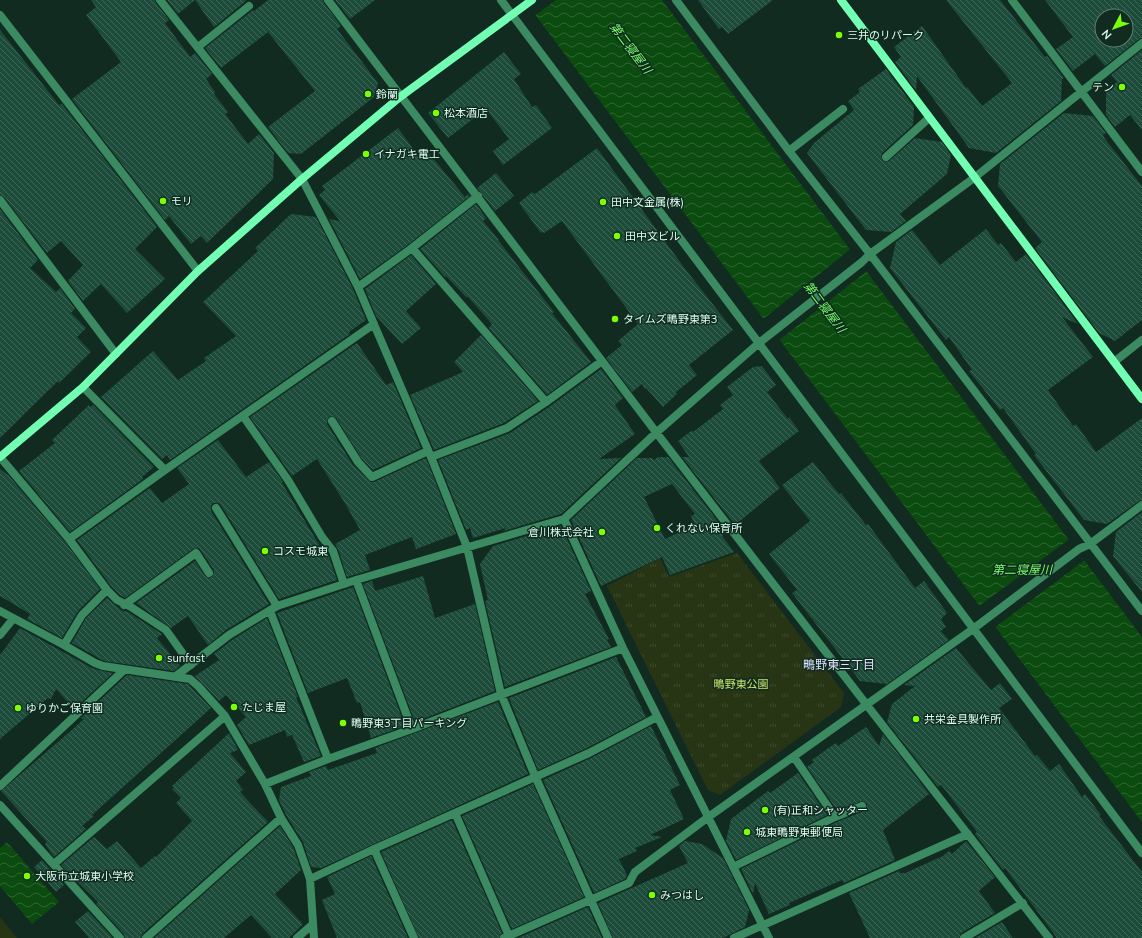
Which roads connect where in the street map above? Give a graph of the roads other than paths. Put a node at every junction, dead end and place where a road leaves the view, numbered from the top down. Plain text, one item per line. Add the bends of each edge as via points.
1 (160, 0) edge
2 (328, 0) edge
3 (501, 0) edge
4 (676, 0) edge
5 (841, 0) edge
6 (1012, 0) edge
7 (529, 3) edge
8 (248, 6) dead end
9 (0, 15) edge
10 (512, 16) junction
11 (1142, 43) edge
12 (198, 47) junction
13 (1081, 92) junction
14 (400, 97) junction
15 (843, 109) dead end
16 (930, 118) junction
17 (789, 151) junction
18 (886, 157) dead end
19 (1142, 172) edge
20 (974, 178) junction
21 (302, 179) junction
22 (478, 196) junction
23 (0, 200) edge
24 (412, 248) junction
25 (870, 254) junction
26 (198, 271) junction
27 (358, 287) junction
28 (374, 324) junction
29 (1142, 340) edge
30 (759, 343) junction
31 (116, 354) junction
32 (602, 361) junction
33 (1114, 362) junction
34 (83, 387) junction
35 (1142, 399) edge
36 (546, 402) junction
37 (243, 416) junction
38 (332, 421) dead end
39 (657, 432) junction
40 (430, 454) junction
41 (0, 457) edge
42 (165, 470) junction
43 (1142, 506) edge
44 (216, 508) dead end
45 (564, 519) junction
46 (69, 539) junction
47 (1090, 544) junction
48 (467, 547) junction
49 (209, 573) dead end
50 (356, 580) junction
51 (344, 584) junction
52 (107, 590) junction
53 (124, 605) junction
54 (274, 609) junction
55 (0, 611) edge
56 (1142, 611) edge
57 (13, 619) junction
58 (973, 629) junction
59 (0, 635) edge
60 (64, 645) junction
61 (623, 648) junction
62 (191, 665) junction
63 (124, 670) junction
64 (176, 676) junction
65 (501, 694) junction
66 (866, 704) junction
67 (225, 716) junction
68 (657, 718) junction
69 (412, 729) junction
70 (794, 757) junction
71 (328, 759) junction
72 (535, 776) junction
73 (265, 784) junction
74 (0, 786) edge
75 (0, 805) edge
76 (862, 806) dead end
77 (455, 813) junction
78 (835, 817) junction
79 (281, 818) junction
80 (707, 818) junction
81 (968, 834) junction
82 (374, 849) junction
83 (1142, 853) edge
84 (54, 864) junction
85 (733, 867) junction
86 (310, 879) junction
87 (592, 900) junction
88 (1023, 903) junction
89 (313, 924) junction
90 (762, 925) junction
91 (506, 937) edge
92 (120, 938) edge
93 (146, 938) edge
94 (297, 938) edge
95 (314, 938) edge
96 (414, 938) edge
97 (608, 938) edge
98 (734, 938) edge
99 (769, 938) edge
100 (964, 938) edge
101 (1049, 938) edge

1 - 12 street
2 - 14 street
3 - 10 street
4 - 17 street
5 - 16 street
6 - 13 street
7 - 10 street
8 - 12 street
9 - 26 street
10 - 14 street
10 - 30 street
11 - 13 street
12 - 21 street
13 - 19 street
13 - 20 street
14 - 21 street
14 - 22 street
15 - 17 street
16 - 18 street
16 - 20 street
17 - 25 street
20 - 25 street
20 - 33 street
21 - 26 street
21 - 27 street
22 - 24 street
22 - 32 street
23 - 31 street
24 - 27 street
24 - 36 street
25 - 30 street
25 - 47 street
26 - 31 street
27 - 28 street
28 - 37 street
28 - 40 street
29 - 33 street
30 - 39 street
30 - 58 street
31 - 34 street
32 - 36 street
32 - 39 street
33 - 35 street
34 - 41 street
34 - 42 street
36 - 40 street via 507,428
37 - 42 street
37 - 51 street via 333,551
38 - 40 street via 358,462 372,477
39 - 45 street
39 - 66 street
40 - 48 street
41 - 46 street
42 - 46 street
43 - 47 street
44 - 54 street
45 - 48 street
45 - 61 street
46 - 52 street
47 - 56 street
47 - 58 street via 1079,549
48 - 50 street
48 - 65 street
49 - 53 street via 196,553
50 - 51 street
50 - 69 street
51 - 54 street
52 - 53 street
52 - 60 street via 82,615
53 - 62 street via 166,630
54 - 62 street via 229,635
54 - 71 street
55 - 57 street
57 - 59 street
57 - 60 street
58 - 66 street
58 - 83 street
60 - 63 street via 95,663
61 - 65 street
61 - 68 street
62 - 64 street
63 - 64 street
63 - 74 street
64 - 67 street via 194,682
65 - 69 street
65 - 72 street
66 - 70 street
66 - 81 street
67 - 73 street
67 - 84 street
68 - 72 street via 589,753
68 - 80 street
69 - 71 street
70 - 78 street
70 - 80 street
71 - 73 street
72 - 77 street
72 - 87 street
73 - 79 street
75 - 84 street
76 - 78 street
77 - 82 street
77 - 91 street
78 - 85 street
79 - 86 street via 298,845
79 - 93 street
80 - 85 street
80 - 87 street via 635,872 629,883
81 - 88 street
81 - 90 street
82 - 86 street
82 - 96 street
84 - 92 street
85 - 90 street
86 - 89 street
87 - 91 street
87 - 97 street
88 - 100 street
88 - 101 street
89 - 94 street
89 - 95 street
90 - 98 street
90 - 99 street

